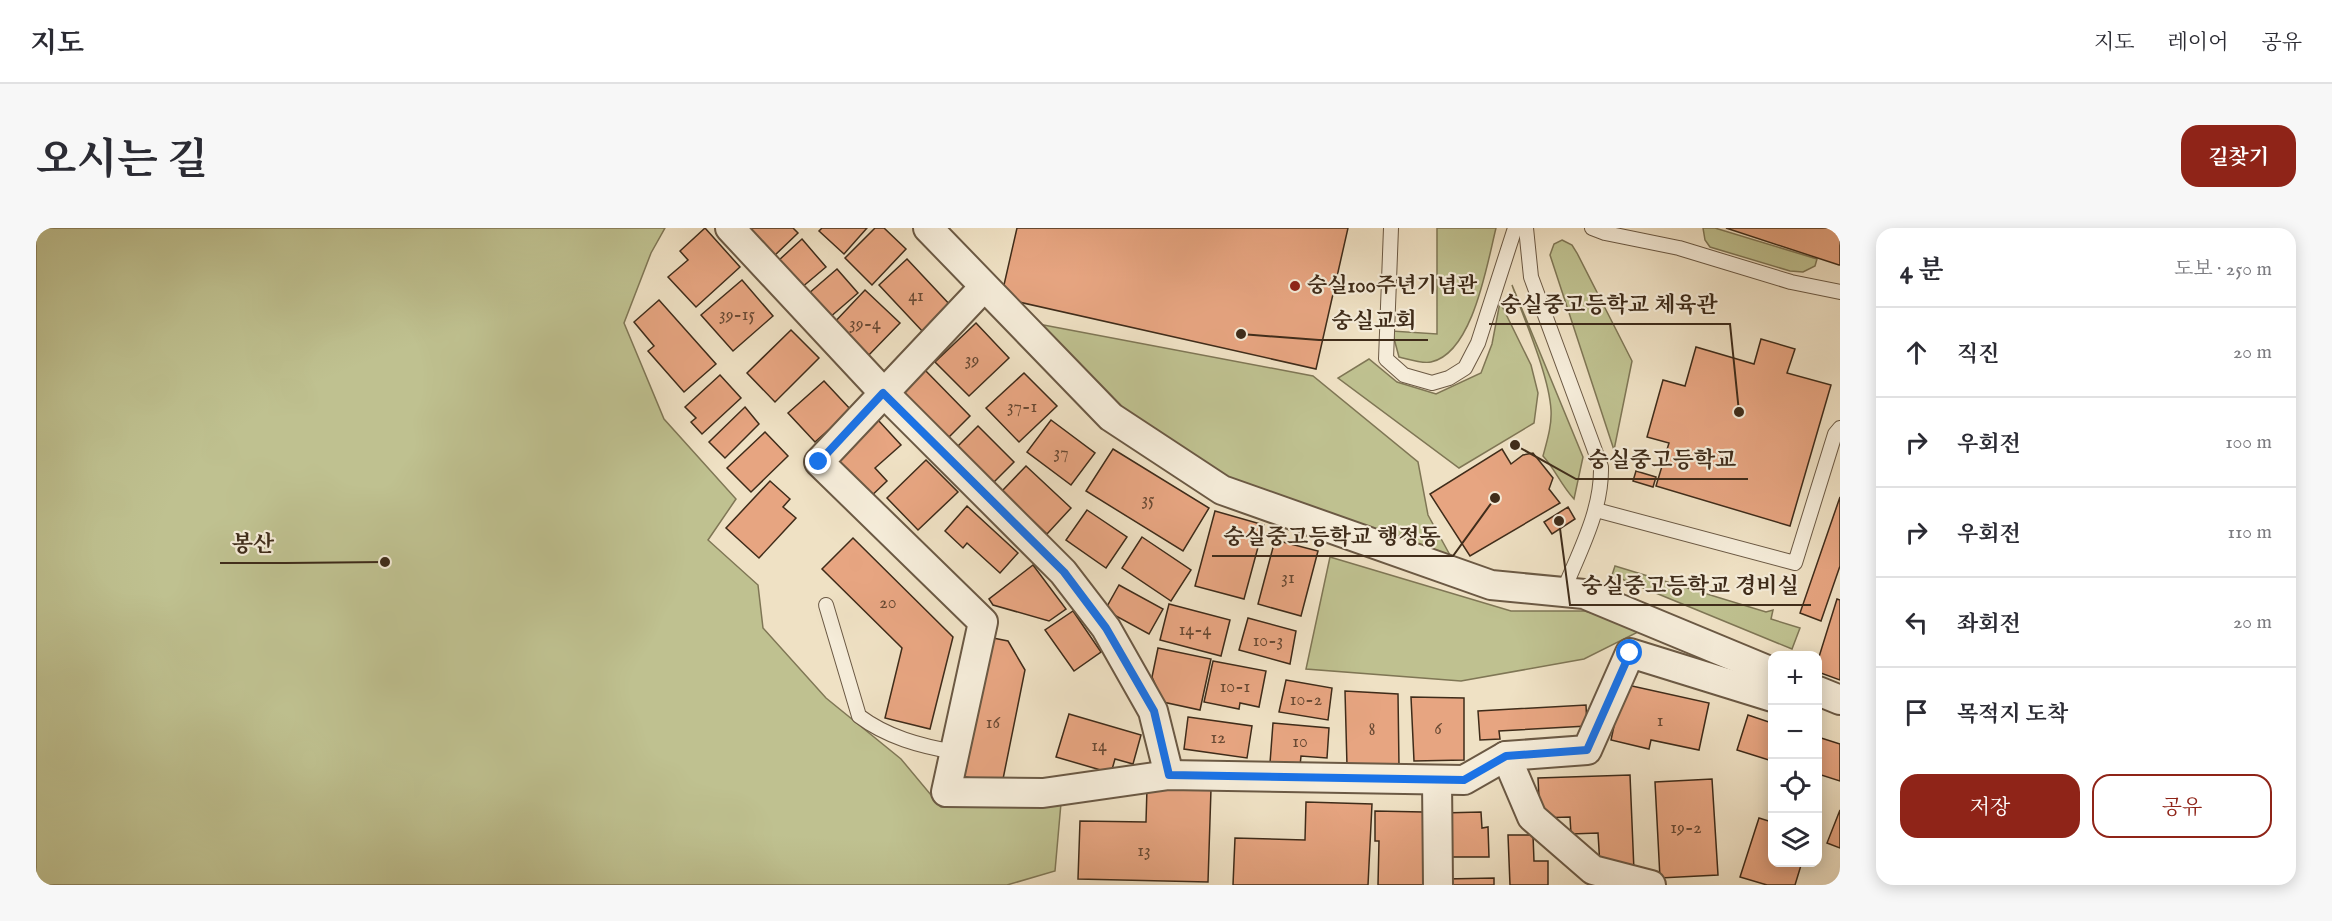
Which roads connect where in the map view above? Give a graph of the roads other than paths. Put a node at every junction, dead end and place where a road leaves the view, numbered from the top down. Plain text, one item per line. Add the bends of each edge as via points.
1 (730, 228) edge
2 (928, 228) edge
3 (1391, 228) edge
4 (1515, 228) edge
5 (1526, 228) edge
6 (1592, 228) edge
7 (984, 287) junction
8 (1840, 292) edge
9 (883, 393) junction
10 (1840, 428) edge
11 (1596, 510) junction
12 (1563, 592) junction
13 (826, 605) dead end
14 (1768, 670) edge
15 (1768, 695) edge
16 (955, 752) junction
17 (1506, 756) junction
18 (1169, 775) junction
19 (1437, 780) junction
20 (1438, 885) edge
21 (1652, 885) edge

1 - 9 street
2 - 7 street
3 - 4 lane via 1386,359 1404,375 1432,383 1465,368 1478,343
5 - 11 lane via 1531,277 1601,467 1602,489
6 - 8 lane
7 - 9 street
7 - 12 street via 1112,417 1222,490 1491,585
9 - 16 street via 819,462 983,622
9 - 18 street via 1064,572 1106,628 1154,711
10 - 11 lane via 1795,563
11 - 12 lane
12 - 14 street via 1584,594
13 - 16 lane via 859,716 874,727 920,746
15 - 17 street via 1630,653 1587,750
16 - 18 street via 946,792 1043,793
17 - 19 street via 1464,780
17 - 21 street via 1532,817 1593,870
18 - 19 street
19 - 20 street

